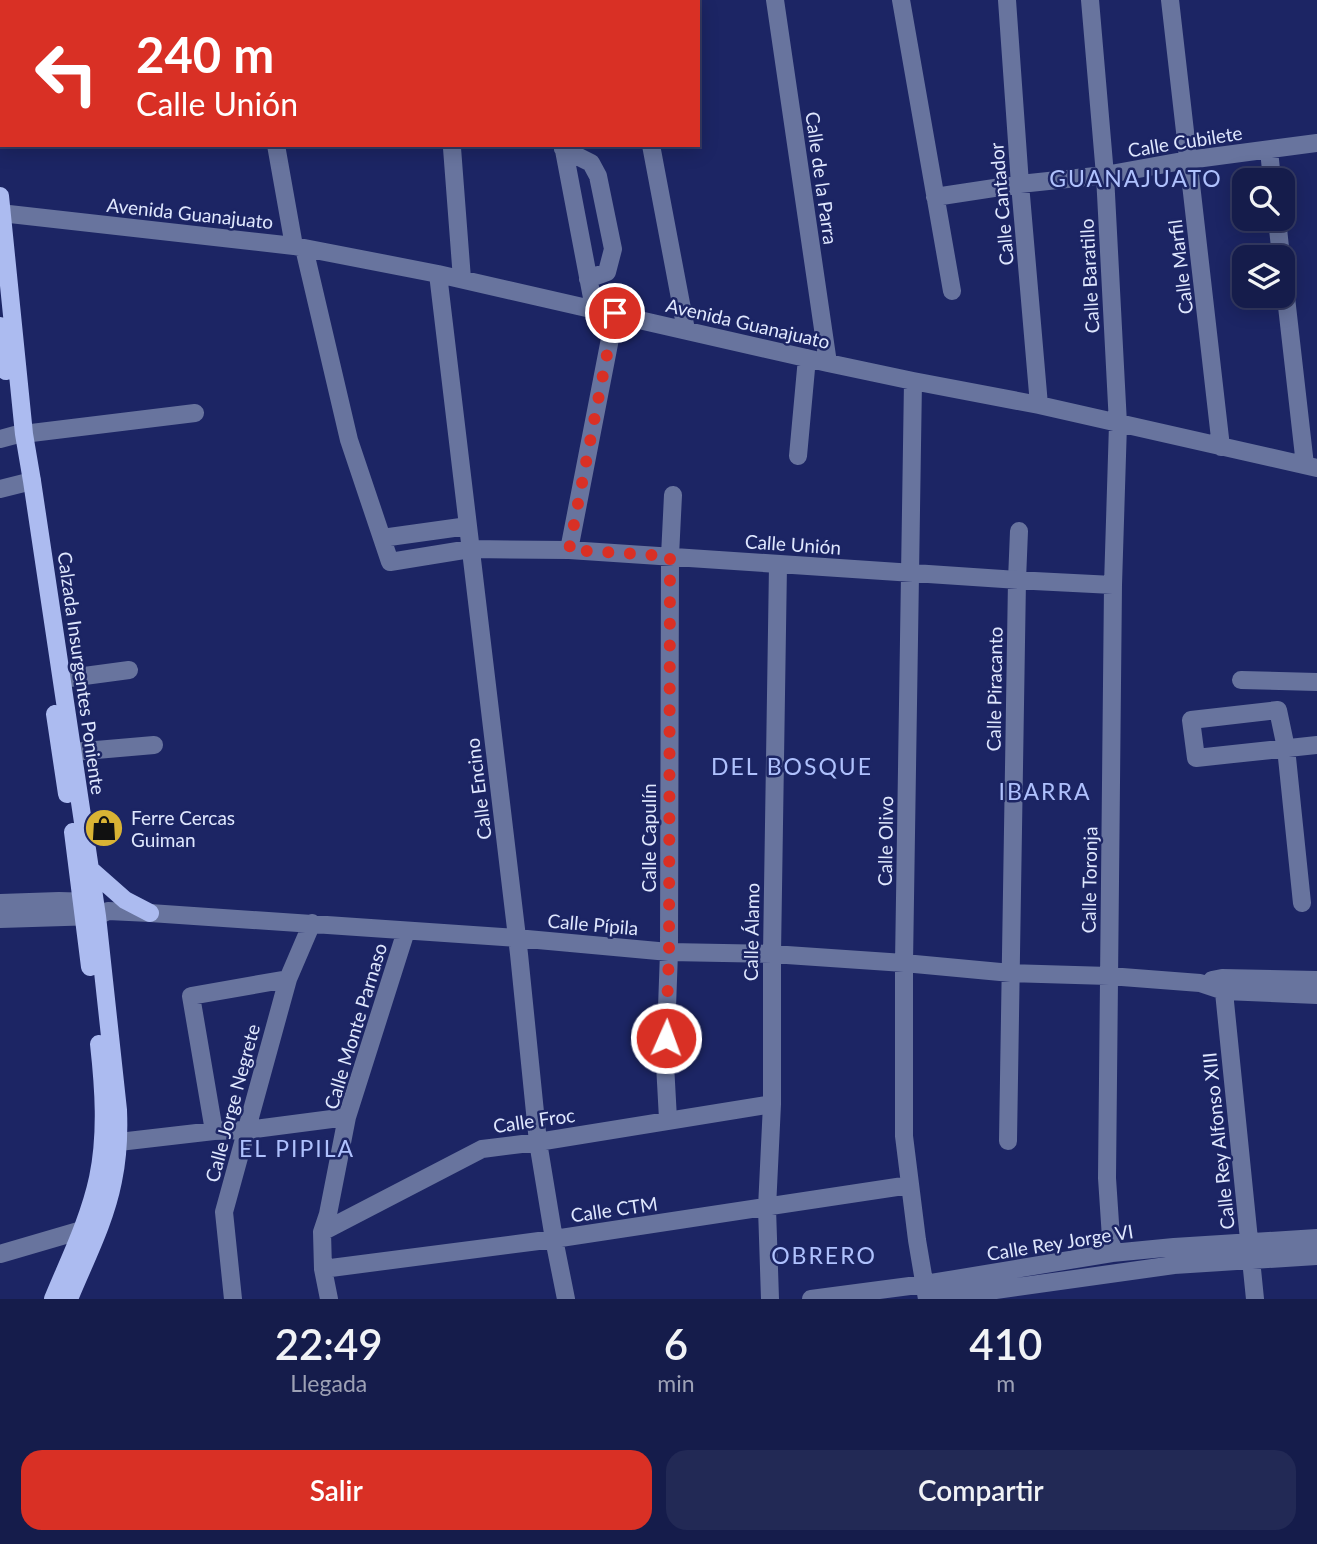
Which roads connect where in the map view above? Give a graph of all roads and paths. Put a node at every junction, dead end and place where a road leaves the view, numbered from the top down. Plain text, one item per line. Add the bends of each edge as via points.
1 (775, 0) edge
2 (901, 0) edge
3 (1007, 0) edge
4 (1090, 0) edge
5 (1170, 0) edge
6 (1317, 143) edge
7 (276, 147) edge
8 (563, 147) edge
9 (652, 147) edge
10 (452, 148) dead end
11 (1269, 149) junction
12 (1188, 160) junction
13 (1271, 168) edge
14 (1105, 176) junction
15 (1020, 184) junction
16 (935, 197) junction
17 (1, 207) edge
18 (299, 247) junction
19 (438, 274) junction
20 (462, 279) junction
21 (588, 279) junction
22 (952, 291) dead end
23 (1288, 308) edge
24 (594, 309) junction
25 (615, 313) junction
26 (0, 326) edge
27 (686, 330) junction
28 (807, 358) junction
29 (828, 363) junction
30 (913, 381) junction
31 (1039, 405) junction
32 (195, 413) dead end
33 (1118, 424) junction
34 (13, 436) edge
35 (1222, 447) junction
36 (798, 456) dead end
37 (1311, 467) edge
38 (27, 482) junction
39 (0, 489) edge
40 (673, 495) dead end
41 (468, 526) junction
42 (1019, 531) dead end
43 (382, 538) junction
44 (470, 549) junction
45 (569, 550) junction
46 (670, 556) junction
47 (778, 565) junction
48 (911, 573) junction
49 (1017, 580) junction
50 (1113, 585) junction
51 (129, 670) dead end
52 (62, 679) junction
53 (1241, 680) dead end
54 (1317, 682) edge
55 (1317, 744) edge
56 (154, 745) dead end
57 (1286, 748) junction
58 (73, 752) junction
59 (78, 828) junction
60 (91, 870) junction
61 (0, 903) edge
62 (1302, 903) dead end
63 (93, 909) junction
64 (150, 913) junction
65 (0, 919) edge
66 (312, 923) junction
67 (406, 931) junction
68 (516, 938) junction
69 (669, 952) junction
70 (772, 954) junction
71 (904, 963) junction
72 (1011, 973) junction
73 (1109, 976) junction
74 (288, 979) junction
75 (1317, 980) edge
76 (1223, 984) junction
77 (1317, 995) edge
78 (105, 1048) junction
79 (772, 1104) junction
80 (348, 1117) junction
81 (668, 1119) junction
82 (247, 1130) junction
83 (214, 1131) junction
84 (1009, 1141) dead end
85 (119, 1142) junction
86 (538, 1142) junction
87 (910, 1185) junction
88 (767, 1208) junction
89 (91, 1229) junction
90 (321, 1232) junction
91 (554, 1238) junction
92 (1317, 1238) edge
93 (1251, 1251) junction
94 (1112, 1253) junction
95 (0, 1254) edge
96 (1317, 1256) edge
97 (323, 1269) junction
98 (928, 1294) edge
99 (53, 1299) edge
100 (69, 1299) edge
101 (233, 1299) edge
102 (329, 1299) edge
103 (566, 1299) edge
104 (770, 1299) edge
105 (811, 1299) edge
106 (1255, 1299) edge

1 - 29 street, Calle de la Parra
2 - 16 street
3 - 15 street, Calle Cantador
4 - 14 street, Calle Baratillo
5 - 12 street, Calle Marfil
6 - 11 street, Calle Cubilete
7 - 18 street
8 - 21 street
8 - 21 street via 591,163 598,176 613,249 607,272
9 - 27 street
10 - 20 street
11 - 12 street, Calle Cubilete
11 - 13 street
12 - 14 street, Calle Cubilete
12 - 35 street, Calle Marfil
14 - 15 street, Calle Cubilete
14 - 33 street, Calle Baratillo
15 - 16 street, Calle Cubilete
15 - 31 street, Calle Cantador
16 - 22 street
17 - 18 street, Avenida Guanajuato
17 - 34 main road, Calzada Insurgentes Poniente
18 - 19 street, Avenida Guanajuato
18 - 43 street via 349,440
19 - 20 street, Avenida Guanajuato
19 - 41 street, Calle Encino
20 - 24 street, Avenida Guanajuato
21 - 24 street
23 - 37 street
24 - 25 street, Avenida Guanajuato
25 - 27 street, Avenida Guanajuato
25 - 45 street
26 - 34 main road, Calzada Insurgentes Poniente
27 - 28 street, Avenida Guanajuato
28 - 29 street, Avenida Guanajuato
28 - 36 street
29 - 30 street, Avenida Guanajuato
30 - 31 street, Avenida Guanajuato
30 - 48 street, Calle Olivo
31 - 33 street, Avenida Guanajuato
32 - 34 street
33 - 35 street, Avenida Guanajuato
33 - 50 street, Calle Toronja
34 - 38 main road, Calzada Insurgentes Poniente
35 - 37 street, Avenida Guanajuato
38 - 39 street
38 - 52 main road, Calzada Insurgentes Poniente
38 - 59 main road, Calzada Insurgentes Poniente
40 - 46 street, Calle Capulín
41 - 43 street
41 - 44 street, Calle Encino
42 - 49 street, Calle Piracanto
43 - 44 street, Calle Unión via 390,562
44 - 45 street, Calle Unión
44 - 68 street, Calle Encino
45 - 46 street, Calle Unión
46 - 47 street, Calle Unión
46 - 69 street, Calle Capulín
47 - 48 street, Calle Unión
47 - 70 street, Calle Álamo
48 - 49 street, Calle Unión
48 - 71 street, Calle Olivo
49 - 50 street, Calle Unión
49 - 72 street, Calle Piracanto
50 - 73 street, Calle Toronja
51 - 52 street
52 - 58 main road, Calzada Insurgentes Poniente
53 - 54 street
55 - 57 street
56 - 58 street
57 - 57 street via 1278,710 1191,720 1196,758
57 - 62 street
58 - 59 main road, Calzada Insurgentes Poniente
59 - 60 main road, Calzada Insurgentes Poniente
59 - 63 main road, Calzada Insurgentes Poniente
60 - 63 main road, Calzada Insurgentes Poniente
60 - 64 main road via 125,900
61 - 63 street, Calle Pípila
63 - 64 street, Calle Pípila
63 - 65 street, Calle Pípila
63 - 78 main road, Calzada Insurgentes Poniente
64 - 66 street, Calle Pípila
66 - 67 street, Calle Pípila
66 - 74 street, Calle Jorge Negrete
67 - 68 street, Calle Pípila
67 - 80 street, Calle Monte Parnaso
68 - 69 street, Calle Pípila
68 - 86 street, Calle Encino
69 - 70 street, Calle Pípila
69 - 81 street, Calle Capulín
70 - 71 street, Calle Pípila
70 - 79 street, Calle Álamo
71 - 72 street, Calle Pípila
71 - 87 street, Calle Olivo via 904,1136
72 - 73 street, Calle Pípila
72 - 84 street, Calle Piracanto
73 - 76 street, Calle Pípila
73 - 94 street, Calle Toronja via 1107,1178
74 - 82 street, Calle Jorge Negrete
74 - 83 street via 191,996
75 - 76 street
76 - 77 street
76 - 93 street, Calle Rey Alfonso XIII
78 - 85 main road, Calzada Insurgentes Poniente via 118,1110
78 - 89 main road, Calzada Insurgentes Poniente via 105,1122
79 - 81 street, Calle Froc
79 - 88 street, Calle Álamo
80 - 82 street
80 - 90 street, Calle Monte Parnaso
81 - 86 street, Calle Froc
82 - 83 street
82 - 101 street, Calle Jorge Negrete via 224,1212
83 - 85 street
85 - 89 main road, Calzada Insurgentes Poniente via 113,1182
86 - 90 street, Calle Froc via 482,1149
86 - 91 street, Calle Encino
87 - 88 street, Calle CTM
87 - 98 street, Calle Olivo
88 - 91 street, Calle CTM
88 - 104 street, Calle Álamo
89 - 95 street
89 - 99 main road, Calzada Insurgentes Poniente
89 - 100 main road, Calzada Insurgentes Poniente
90 - 97 street, Calle Monte Parnaso
91 - 97 street, Calle CTM
91 - 103 street, Calle Encino
92 - 93 street, Calle Rey Jorge VI
93 - 94 street, Calle Rey Jorge VI via 1174,1247
93 - 96 street, Calle Rey Jorge VI
93 - 98 street, Calle Rey Jorge VI via 1174,1265
93 - 106 street, Calle Rey Alfonso XIII
94 - 98 street, Calle Rey Jorge VI
97 - 102 street, Calle Monte Parnaso
98 - 105 street, Calle Rey Jorge VI

